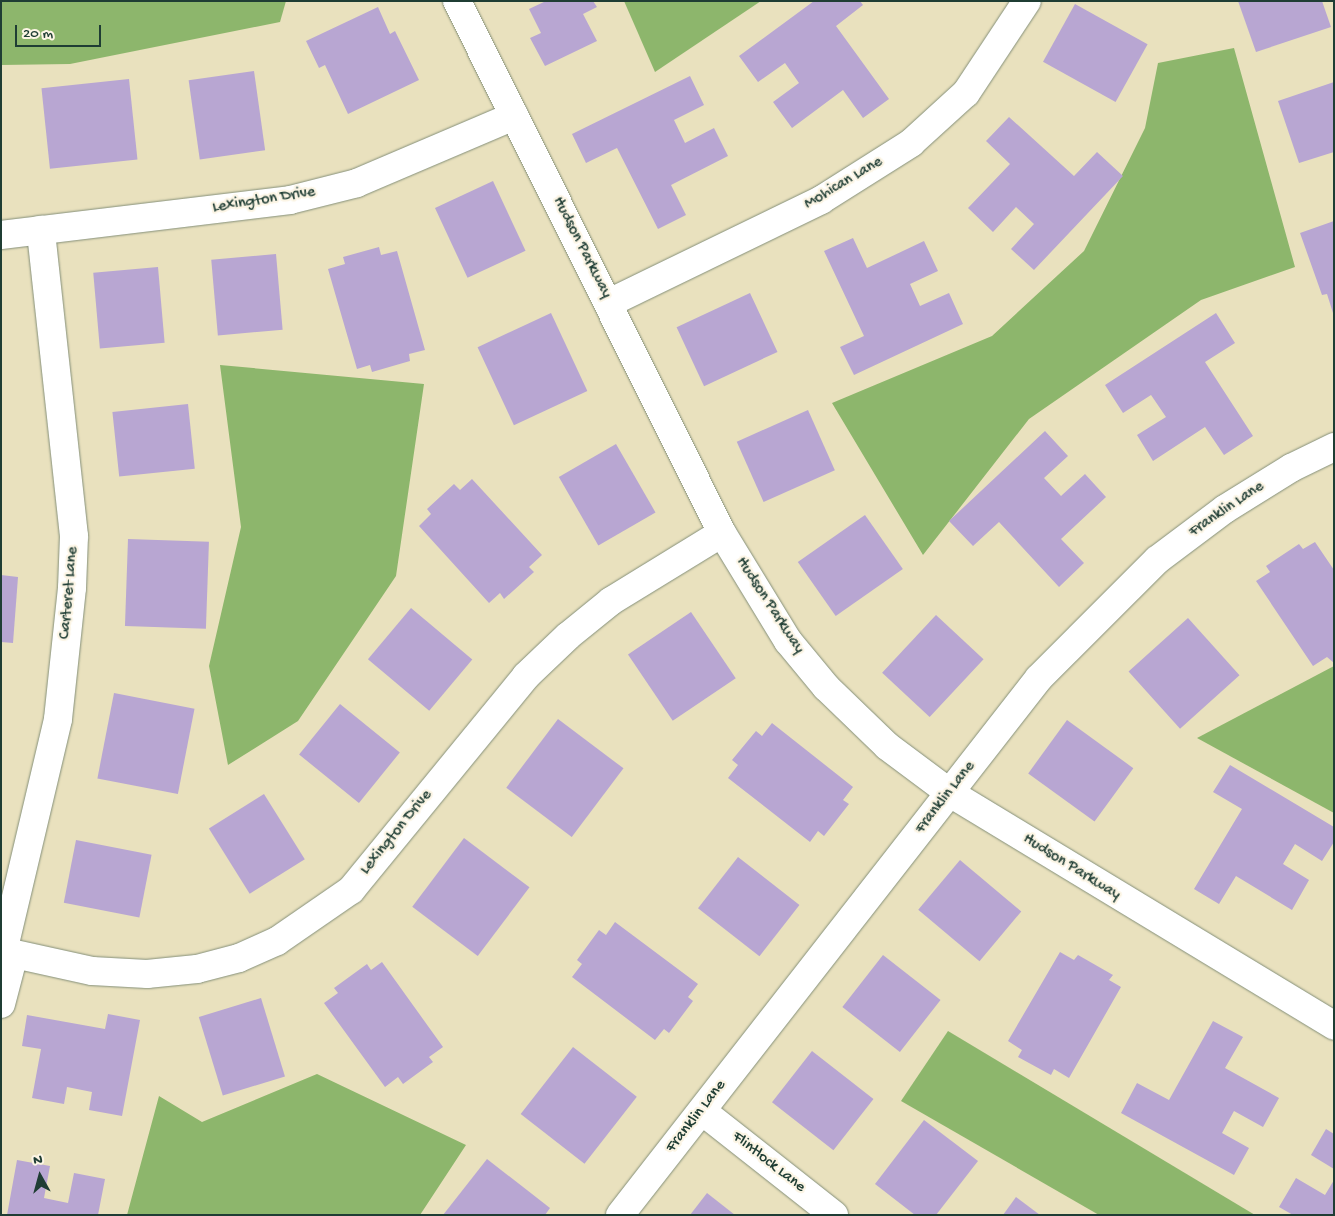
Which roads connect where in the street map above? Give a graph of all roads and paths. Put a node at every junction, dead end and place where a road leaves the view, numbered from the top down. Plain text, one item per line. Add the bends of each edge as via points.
1 (457, 1) edge
2 (1027, 1) edge
3 (514, 116) junction
4 (41, 230) junction
5 (1, 235) edge
6 (609, 303) junction
7 (1334, 447) edge
8 (722, 533) junction
9 (950, 793) junction
10 (6, 952) edge
11 (1, 1004) edge
12 (1334, 1026) edge
13 (702, 1111) junction
14 (620, 1215) edge
15 (834, 1215) edge

1 - 3 street, Hudson Parkway
2 - 6 street, Mohican Lane via 966,93 911,143 821,200
3 - 4 street, Lexington Drive via 357,183 290,200
3 - 6 street, Hudson Parkway
4 - 5 street, Lexington Drive
4 - 10 street, Carteret Lane via 74,536 72,588 58,719
6 - 8 street, Hudson Parkway
7 - 9 street, Franklin Lane via 1291,468 1225,509 1158,560 1039,678
8 - 9 street, Hudson Parkway via 788,641 826,687 888,746
8 - 10 street, Lexington Drive via 612,601 568,636 526,676 351,890 277,940 239,958 147,974 92,971
9 - 12 street, Hudson Parkway
9 - 13 street, Franklin Lane
10 - 11 street, Carteret Lane
13 - 14 street, Franklin Lane
13 - 15 street, Flintlock Lane

